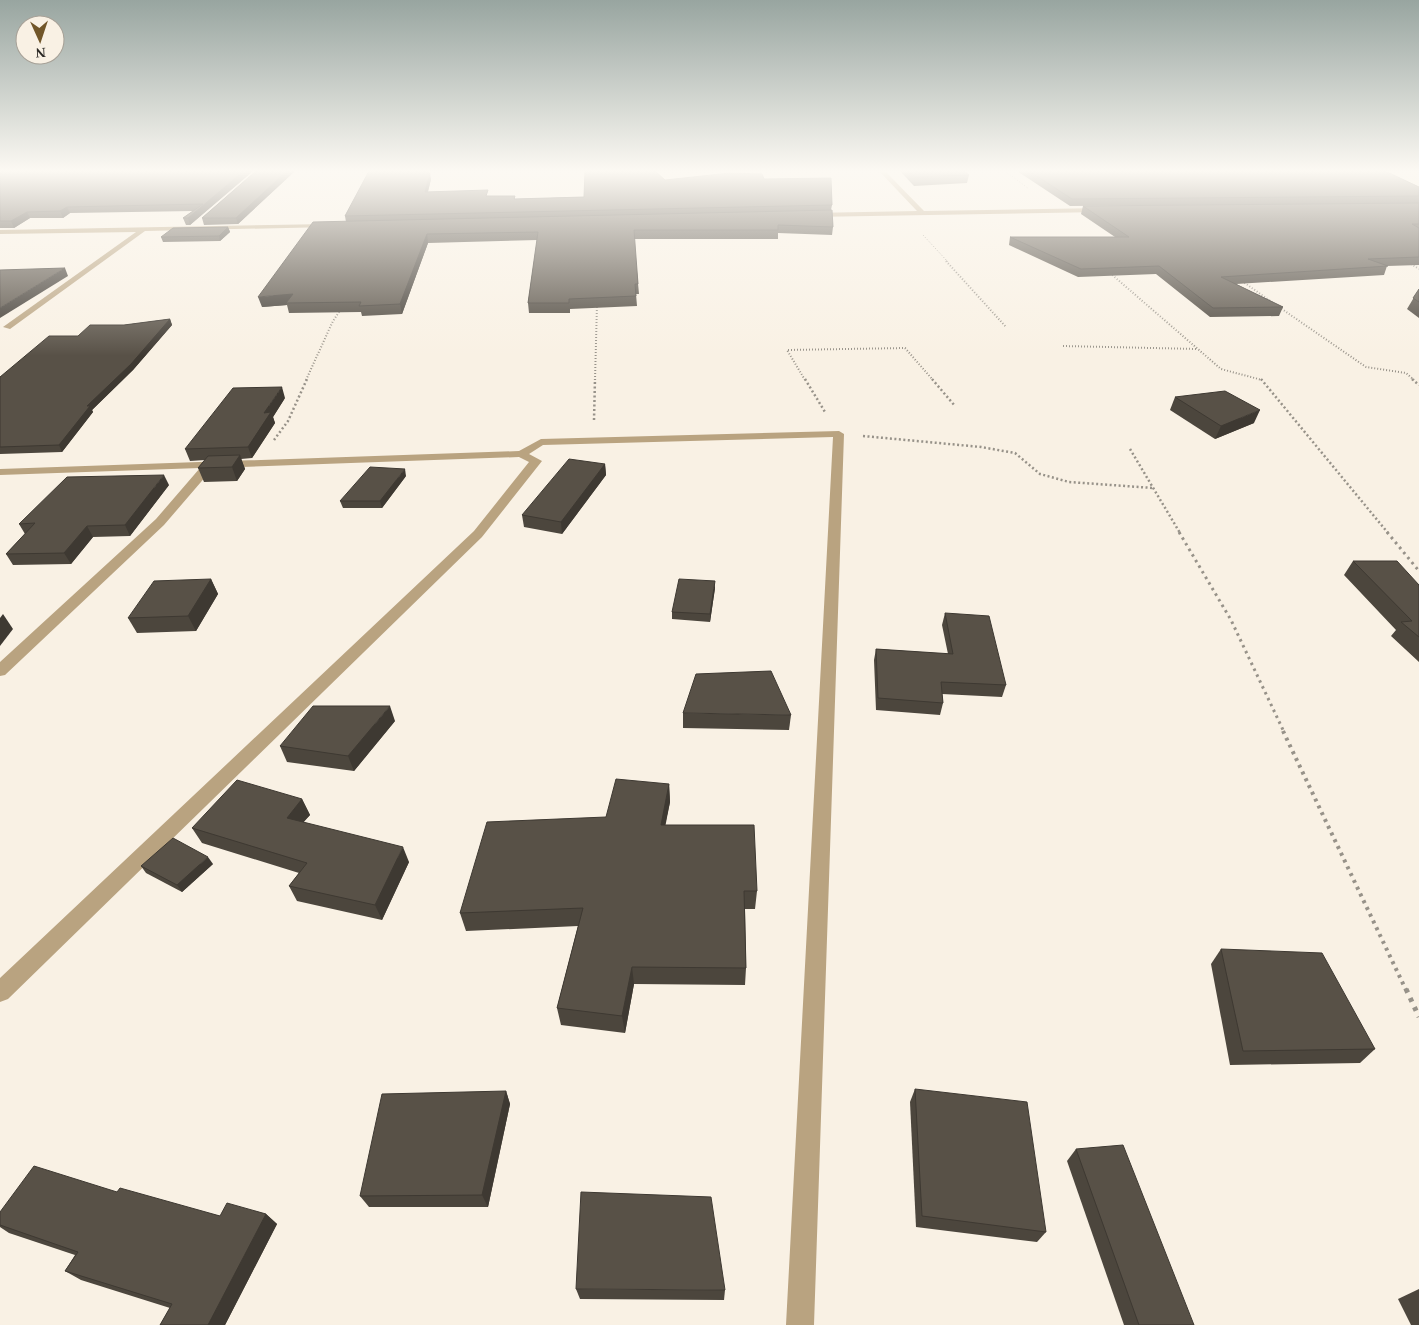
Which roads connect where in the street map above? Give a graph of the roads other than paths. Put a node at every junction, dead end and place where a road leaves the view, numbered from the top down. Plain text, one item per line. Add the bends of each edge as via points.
1 (139, 233) edge
2 (7, 327) dead end
3 (522, 454) junction
4 (210, 464) junction
5 (0, 472) edge
6 (0, 671) edge
7 (0, 992) edge
8 (800, 1325) edge

1 - 2 street
3 - 4 street
3 - 7 street via 536,461 478,534
3 - 8 street via 541,442 838,434
4 - 5 street
4 - 6 street via 160,522

